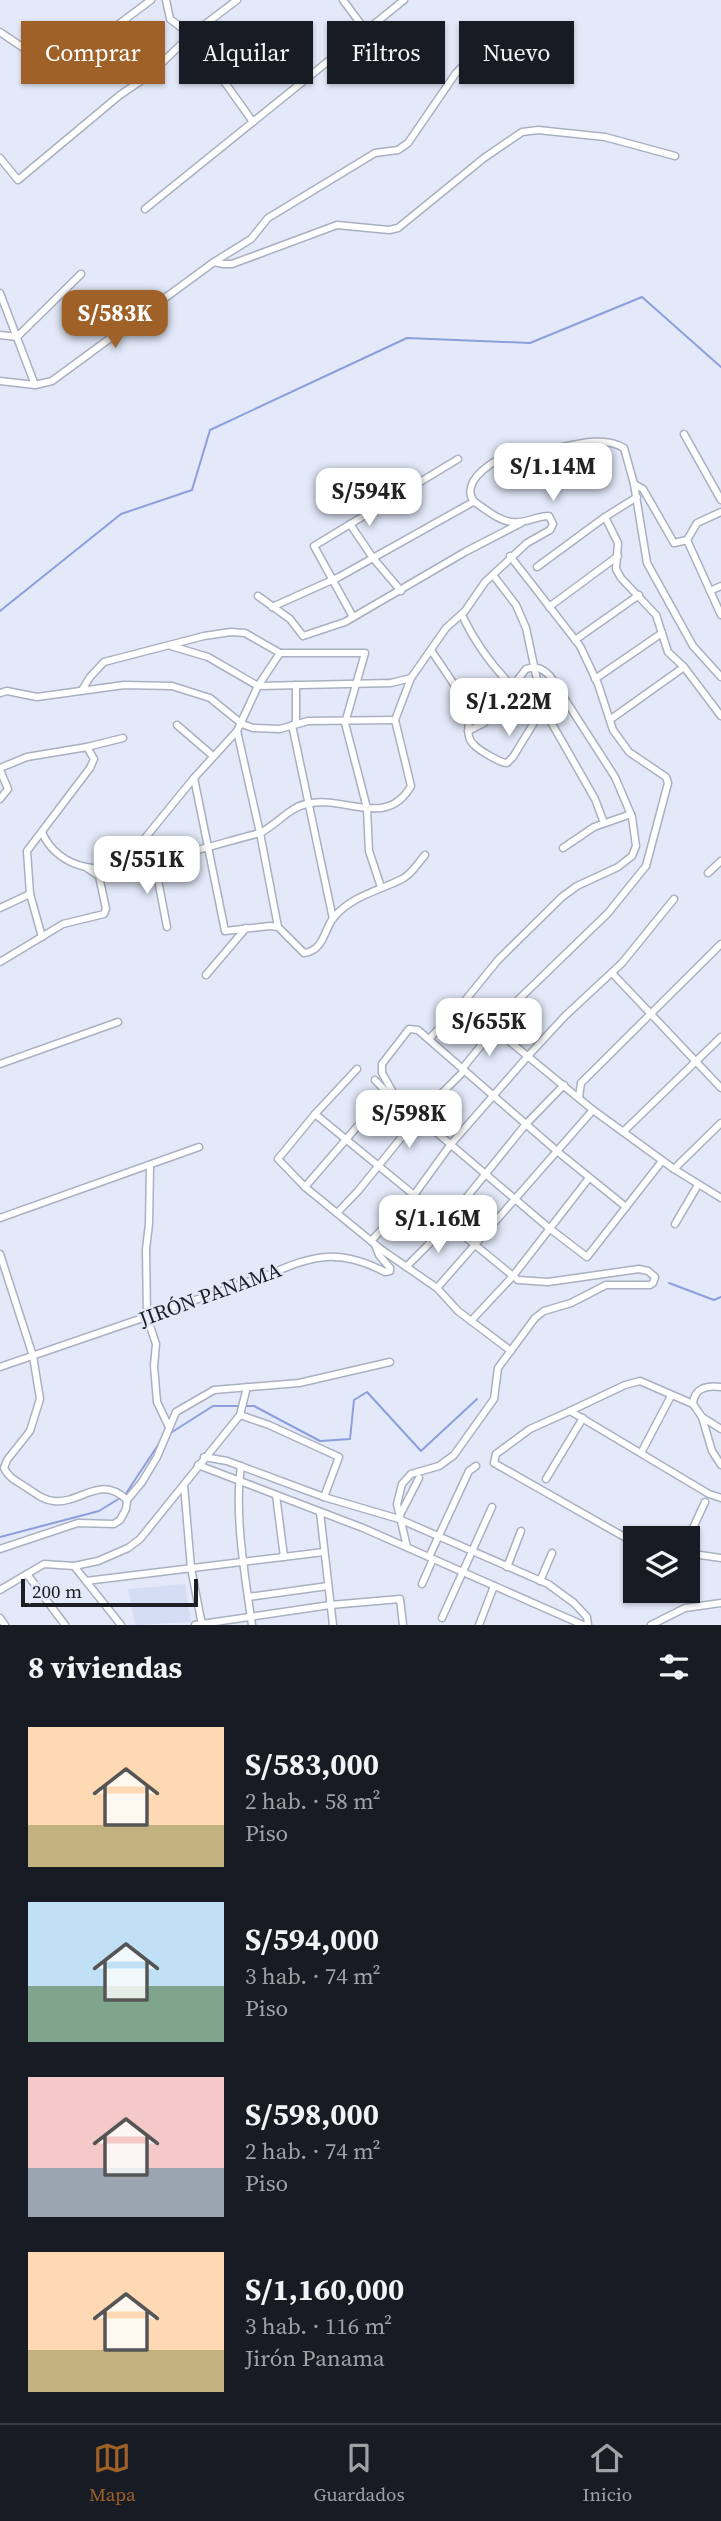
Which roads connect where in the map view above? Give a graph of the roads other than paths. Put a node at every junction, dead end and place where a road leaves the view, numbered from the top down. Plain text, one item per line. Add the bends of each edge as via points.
1 (151, 0) edge
2 (166, 0) edge
3 (237, 0) edge
4 (343, 0) edge
5 (404, 0) edge
6 (209, 21) edge
7 (359, 21) edge
8 (378, 21) edge
9 (179, 26) edge
10 (0, 32) edge
11 (179, 46) edge
12 (327, 62) edge
13 (459, 71) edge
14 (226, 84) edge
15 (253, 121) junction
16 (675, 156) dead end
17 (0, 158) edge
18 (145, 209) dead end
19 (214, 261) junction
20 (81, 274) dead end
21 (0, 293) edge
22 (0, 335) edge
23 (17, 337) junction
24 (0, 381) edge
25 (35, 385) junction
26 (684, 434) dead end
27 (458, 459) dead end
28 (634, 484) junction
29 (637, 496) junction
30 (721, 499) edge
31 (473, 502) junction
32 (721, 512) edge
33 (605, 517) junction
34 (523, 522) junction
35 (350, 524) junction
36 (687, 540) junction
37 (510, 556) junction
38 (618, 556) junction
39 (373, 558) junction
40 (537, 568) dead end
41 (493, 575) junction
42 (332, 580) junction
43 (721, 586) edge
44 (401, 591) junction
45 (710, 591) junction
46 (639, 595) junction
47 (258, 596) dead end
48 (272, 607) junction
49 (549, 607) junction
50 (461, 615) junction
51 (721, 615) edge
52 (353, 617) junction
53 (662, 633) junction
54 (575, 640) junction
55 (169, 645) junction
56 (431, 650) junction
57 (280, 653) junction
58 (536, 666) junction
59 (684, 667) junction
60 (721, 677) edge
61 (411, 678) junction
62 (595, 678) junction
63 (355, 684) junction
64 (296, 685) junction
65 (258, 686) junction
66 (513, 687) junction
67 (82, 690) junction
68 (0, 693) edge
69 (544, 708) junction
70 (721, 716) edge
71 (611, 719) junction
72 (395, 720) junction
73 (345, 723) junction
74 (242, 724) junction
75 (177, 725) dead end
76 (294, 725) junction
77 (237, 731) junction
78 (468, 731) junction
79 (123, 738) dead end
80 (87, 747) junction
81 (213, 756) junction
82 (0, 769) edge
83 (194, 778) junction
84 (0, 799) edge
85 (308, 803) junction
86 (367, 808) junction
87 (631, 814) junction
88 (604, 823) junction
89 (41, 832) junction
90 (260, 833) junction
91 (207, 846) junction
92 (563, 848) dead end
93 (425, 855) dead end
94 (154, 859) junction
95 (721, 861) edge
96 (121, 866) junction
97 (85, 867) junction
98 (708, 873) dead end
99 (381, 887) junction
100 (30, 894) junction
101 (674, 899) dead end
102 (0, 908) edge
103 (332, 919) junction
104 (166, 927) dead end
105 (278, 927) junction
106 (246, 928) junction
107 (42, 937) junction
108 (720, 947) edge
109 (0, 962) edge
110 (612, 973) junction
111 (206, 975) dead end
112 (463, 1003) junction
113 (650, 1015) junction
114 (118, 1022) dead end
115 (495, 1030) junction
116 (721, 1037) edge
117 (429, 1039) junction
118 (528, 1056) junction
119 (695, 1061) junction
120 (0, 1064) edge
121 (357, 1069) dead end
122 (463, 1070) junction
123 (375, 1080) dead end
124 (564, 1084) junction
125 (721, 1087) edge
126 (387, 1092) junction
127 (494, 1096) junction
128 (579, 1097) junction
129 (396, 1098) junction
130 (593, 1110) junction
131 (315, 1114) junction
132 (418, 1117) junction
133 (721, 1123) edge
134 (526, 1125) junction
135 (623, 1132) junction
136 (345, 1139) junction
137 (451, 1144) junction
138 (199, 1147) dead end
139 (558, 1152) junction
140 (662, 1161) junction
141 (150, 1166) junction
142 (379, 1166) junction
143 (674, 1169) junction
144 (485, 1174) junction
145 (589, 1178) junction
146 (698, 1185) junction
147 (304, 1187) junction
148 (414, 1195) junction
149 (721, 1198) edge
150 (516, 1200) junction
151 (626, 1206) junction
152 (337, 1213) junction
153 (0, 1217) edge
154 (446, 1222) junction
155 (675, 1224) dead end
156 (549, 1228) junction
157 (373, 1243) junction
158 (476, 1246) junction
159 (0, 1254) edge
160 (406, 1266) junction
161 (513, 1276) junction
162 (437, 1288) junction
163 (147, 1317) junction
164 (471, 1321) junction
165 (511, 1351) junction
166 (33, 1356) junction
167 (390, 1362) dead end
168 (0, 1367) edge
169 (247, 1387) junction
170 (721, 1387) edge
171 (671, 1396) junction
172 (693, 1404) junction
173 (242, 1409) junction
174 (570, 1412) junction
175 (702, 1417) junction
176 (583, 1418) junction
177 (169, 1427) junction
178 (721, 1429) edge
179 (640, 1453) junction
180 (204, 1457) junction
181 (198, 1465) junction
182 (721, 1465) edge
183 (241, 1466) junction
184 (476, 1466) dead end
185 (419, 1478) dead end
186 (545, 1479) dead end
187 (239, 1480) junction
188 (184, 1484) junction
189 (276, 1495) junction
190 (324, 1497) junction
191 (721, 1497) edge
192 (127, 1500) junction
193 (705, 1502) dead end
194 (492, 1507) dead end
195 (320, 1512) junction
196 (399, 1518) junction
197 (694, 1526) edge
198 (521, 1531) dead end
199 (438, 1536) junction
200 (623, 1536) edge
201 (407, 1547) junction
202 (0, 1549) edge
203 (324, 1552) junction
204 (473, 1552) junction
205 (552, 1553) dead end
206 (700, 1555) edge
207 (284, 1557) junction
208 (431, 1558) junction
209 (721, 1558) edge
210 (243, 1562) junction
211 (74, 1566) junction
212 (507, 1567) junction
213 (191, 1568) junction
214 (463, 1572) junction
215 (27, 1574) junction
216 (86, 1581) junction
217 (540, 1581) junction
218 (422, 1584) dead end
219 (328, 1586) junction
220 (495, 1586) junction
221 (0, 1590) edge
222 (248, 1597) junction
223 (721, 1603) edge
224 (330, 1605) junction
225 (251, 1617) junction
226 (0, 1618) edge
227 (442, 1618) dead end
228 (5, 1625) edge
229 (65, 1625) edge
230 (121, 1625) edge
231 (195, 1625) edge
232 (202, 1625) edge
233 (252, 1625) edge
234 (333, 1625) edge
235 (403, 1625) edge
236 (479, 1625) edge
237 (583, 1625) edge
238 (589, 1625) edge
239 (651, 1625) edge

1 - 10 street via 59,65
2 - 9 street via 170,19
3 - 6 street
4 - 7 street
5 - 8 street
11 - 17 street via 18,180
12 - 15 street
13 - 19 street via 408,143 398,150 375,153 268,219 240,248
14 - 15 street
15 - 18 street
16 - 19 street via 604,136 522,132 398,228 337,225 232,264
19 - 25 street via 52,381
20 - 23 street
21 - 23 street
22 - 23 street
23 - 25 street
24 - 25 street
26 - 30 street
27 - 35 street
28 - 29 street
28 - 31 street via 624,448 618,444 572,444 502,458 472,482
28 - 36 street via 643,489 670,539 678,543
29 - 33 street
29 - 60 street via 647,563 693,646
31 - 34 street via 503,520
31 - 39 street
32 - 36 street via 698,523
33 - 38 street
33 - 40 street
34 - 37 street via 549,516 553,524
34 - 44 street
35 - 39 street
35 - 42 street via 314,546
36 - 45 street
37 - 41 street
37 - 49 street
38 - 46 street via 621,578
38 - 49 street
39 - 42 street
39 - 44 street
41 - 50 street
41 - 58 street via 516,605
42 - 48 street
42 - 52 street
43 - 45 street
44 - 52 street
45 - 51 street
46 - 53 street via 656,615
46 - 54 street
47 - 48 street
48 - 52 street via 303,636
49 - 54 street
50 - 56 street
50 - 66 street via 474,640
53 - 59 street via 668,652
53 - 62 street
54 - 62 street
55 - 57 street via 245,633
55 - 65 street via 208,657
55 - 67 street via 104,662
56 - 61 street
56 - 78 street via 463,701 469,715
57 - 63 street via 365,653
57 - 65 street
58 - 66 street via 526,669
58 - 69 street
58 - 87 street via 550,676 615,776
59 - 70 street
59 - 71 street
61 - 63 street
61 - 72 street
62 - 71 street
63 - 64 street
63 - 73 street
64 - 65 street
64 - 76 street
65 - 74 street
66 - 78 street via 484,723
67 - 68 street via 37,697
67 - 74 street via 172,686 210,698
69 - 78 street via 507,763 472,744
69 - 88 street
71 - 115 street via 613,730 629,752 668,782 650,856 608,913 518,1000
72 - 73 street
72 - 86 street via 411,786 396,804
73 - 76 street
73 - 86 street
74 - 76 street via 279,729
74 - 77 street
75 - 81 street
76 - 85 street
77 - 81 street
77 - 90 street
79 - 80 street
80 - 82 street via 27,757
80 - 89 street via 94,759 90,768
81 - 83 street
82 - 84 street via 8,789
83 - 91 street
83 - 96 street
85 - 86 street
85 - 90 street
85 - 103 street
86 - 99 street via 369,851
87 - 88 street
87 - 112 street via 636,846 632,856 562,897 498,960
88 - 92 street
89 - 97 street via 57,854
89 - 100 street via 27,851
90 - 91 street
90 - 105 street
91 - 94 street
91 - 106 street via 225,931
93 - 99 street via 405,878
94 - 96 street
94 - 104 street
95 - 98 street
96 - 97 street
97 - 107 street via 99,876 104,914 63,924
99 - 103 street via 348,904
100 - 102 street
100 - 107 street
101 - 110 street
103 - 105 street via 322,943 310,953 304,953
105 - 106 street
106 - 111 street
107 - 109 street
108 - 113 street
110 - 113 street
110 - 118 street
112 - 115 street
112 - 117 street
113 - 119 street
113 - 128 street via 581,1083
114 - 120 street
115 - 118 street
115 - 122 street
116 - 119 street
117 - 122 street
117 - 129 street via 409,1029 382,1064
118 - 124 street
118 - 127 street
119 - 125 street
119 - 135 street
121 - 131 street
122 - 127 street
122 - 132 street
123 - 126 street
124 - 128 street
124 - 134 street
126 - 129 street
126 - 136 street
127 - 134 street
127 - 137 street
128 - 130 street
129 - 132 street
130 - 135 street
130 - 139 street
131 - 136 street
131 - 147 street via 278,1159
132 - 137 street
132 - 142 street
133 - 143 street
134 - 139 street
134 - 144 street
135 - 140 street
136 - 142 street
136 - 147 street
137 - 144 street
137 - 148 street
138 - 141 street
139 - 145 street
139 - 150 street
140 - 143 street
140 - 151 street
141 - 153 street
141 - 163 street
142 - 148 street
142 - 152 street
143 - 146 street
144 - 150 street
144 - 154 street
145 - 151 street
145 - 156 street
146 - 149 street
146 - 155 street
147 - 152 street
148 - 154 street
148 - 157 street
150 - 156 street
150 - 158 street
151 - 156 street via 587,1257
152 - 157 street
154 - 158 street
154 - 160 street
156 - 161 street
157 - 160 street
157 - 163 street, JIRÓN PANAMA via 390,1272 350,1259 311,1258
158 - 161 street
158 - 162 street
159 - 166 street
160 - 162 street
161 - 164 street
161 - 165 street via 526,1282 548,1282 639,1269 654,1275 655,1280 650,1285 606,1285 544,1311
162 - 164 street
163 - 166 street, JIRÓN PANAMA
163 - 177 street via 156,1344 157,1402
164 - 165 street
165 - 196 street via 495,1373 494,1399 454,1455 406,1478 397,1504
166 - 168 street, JIRÓN PANAMA
166 - 192 street via 40,1399 30,1431 7,1460 4,1468 8,1475 45,1500 57,1502 104,1490
167 - 169 street via 299,1383
169 - 173 street
169 - 177 street via 214,1390 176,1412
170 - 172 street via 710,1385 698,1391
171 - 172 street
171 - 174 street via 640,1381
171 - 179 street
172 - 175 street
173 - 180 street
173 - 190 street via 339,1457
174 - 176 street
174 - 200 street via 530,1429 496,1454 494,1463
175 - 178 street
175 - 182 street
176 - 179 street
176 - 186 street
177 - 192 street via 157,1457
179 - 191 street
180 - 181 street
180 - 183 street
181 - 187 street
181 - 188 street
183 - 187 street
183 - 190 street
184 - 199 street via 469,1471
185 - 196 street
187 - 189 street
187 - 210 street
188 - 211 street via 128,1548
188 - 213 street
189 - 195 street
189 - 207 street
190 - 196 street
192 - 202 street via 114,1524 78,1523
193 - 197 street
194 - 204 street
195 - 201 street
195 - 203 street
196 - 199 street
196 - 201 street
198 - 212 street
199 - 204 street
199 - 208 street
201 - 208 street
203 - 207 street
203 - 219 street
204 - 212 street
204 - 214 street
205 - 217 street
206 - 209 street
207 - 210 street
208 - 214 street
208 - 218 street
210 - 213 street
210 - 222 street
211 - 215 street via 44,1564
211 - 216 street
212 - 217 street
213 - 216 street
213 - 232 street
214 - 220 street
214 - 227 street
215 - 221 street
215 - 229 street
216 - 230 street
217 - 238 street via 563,1593
219 - 222 street
219 - 224 street
220 - 236 street
220 - 237 street
222 - 225 street
223 - 239 street via 685,1608
224 - 225 street
224 - 234 street
224 - 235 street via 400,1599
225 - 232 street
225 - 233 street
226 - 228 street
231 - 232 street

